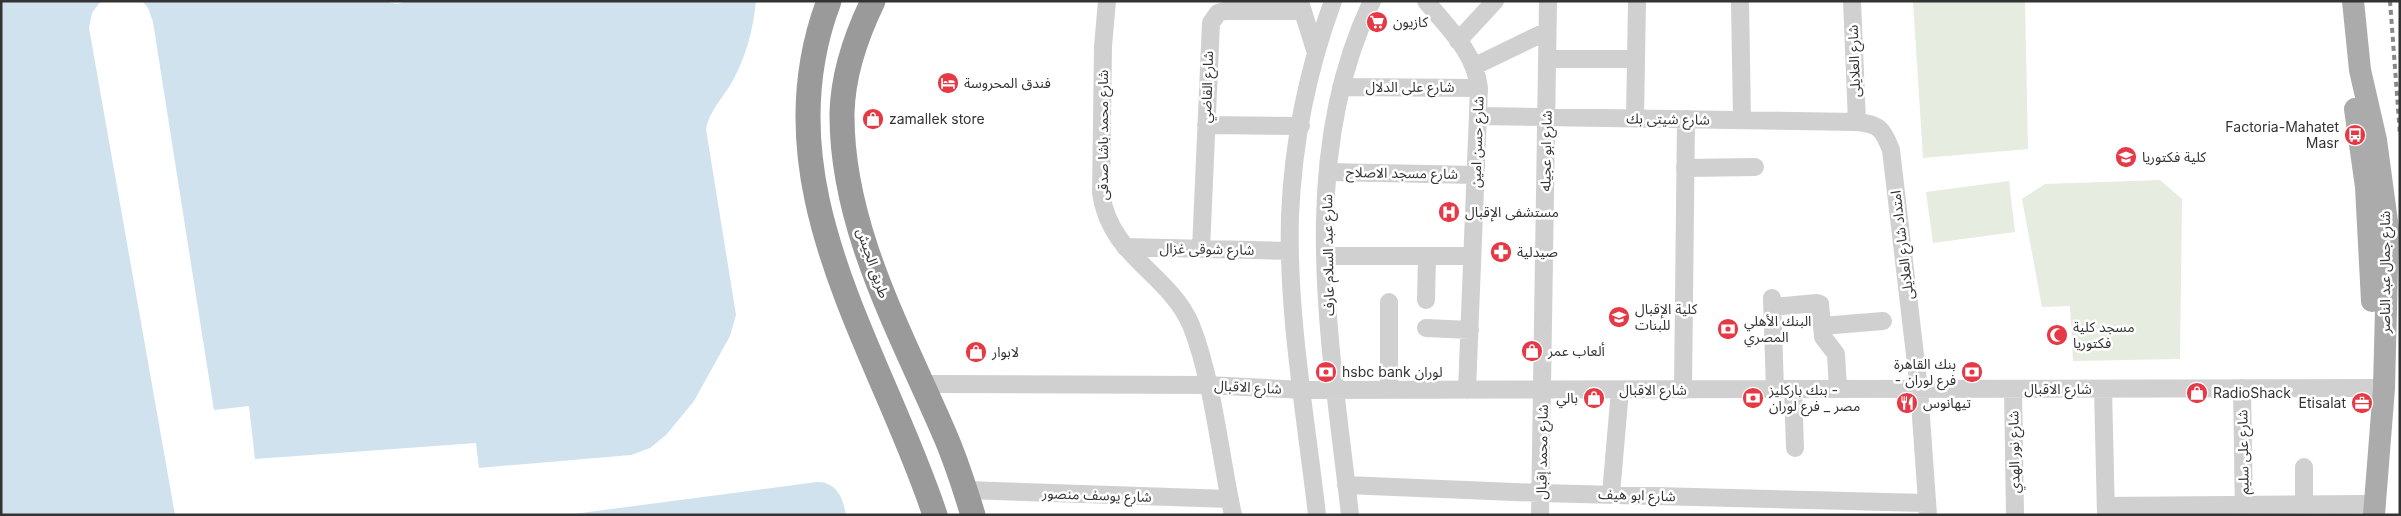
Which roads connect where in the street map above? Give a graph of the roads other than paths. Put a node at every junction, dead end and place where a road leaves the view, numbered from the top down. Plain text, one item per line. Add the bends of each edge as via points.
1 (829, 1) edge
2 (874, 1) edge
3 (1107, 1) edge
4 (1333, 1) edge
5 (1372, 1) edge
6 (1426, 1) edge
7 (1495, 1) edge
8 (1548, 1) edge
9 (1637, 1) edge
10 (1740, 1) edge
11 (1852, 1) edge
12 (2339, 1) edge
13 (2353, 1) edge
14 (1302, 6) edge
15 (1548, 31) junction
16 (1458, 41) junction
17 (1316, 53) junction
18 (1547, 59) junction
19 (1636, 59) junction
20 (1474, 66) junction
21 (1341, 87) junction
22 (1479, 88) junction
23 (1479, 116) junction
24 (1546, 117) junction
25 (1634, 118) junction
26 (1686, 119) junction
27 (1742, 120) junction
28 (1857, 122) junction
29 (1206, 125) junction
30 (1301, 126) junction
31 (2361, 143) junction
32 (2380, 162) junction
33 (1755, 167) dead end
34 (1685, 168) junction
35 (2400, 171) edge
36 (1328, 172) junction
37 (1476, 175) junction
38 (2384, 198) edge
39 (1124, 247) junction
40 (1201, 248) junction
41 (1290, 251) junction
42 (1325, 256) junction
43 (1427, 256) junction
44 (1472, 256) junction
45 (1426, 300) dead end
46 (1389, 302) dead end
47 (1883, 321) dead end
48 (1822, 326) junction
49 (1426, 328) dead end
50 (1470, 330) junction
51 (923, 384) junction
52 (1208, 385) junction
53 (2242, 388) junction
54 (1838, 389) junction
55 (1920, 389) junction
56 (2013, 389) junction
57 (2103, 389) junction
58 (2377, 389) junction
59 (1303, 390) junction
60 (1336, 390) junction
61 (1389, 390) junction
62 (1467, 390) junction
63 (1543, 390) junction
64 (1620, 390) junction
65 (1683, 390) junction
66 (1784, 390) junction
67 (1795, 448) dead end
68 (2304, 467) dead end
69 (1346, 484) junction
70 (965, 490) junction
71 (1541, 493) junction
72 (1610, 494) junction
73 (2304, 504) junction
74 (1231, 507) edge
75 (1775, 507) edge
76 (1927, 509) edge
77 (2106, 510) edge
78 (2244, 510) edge
79 (2369, 511) edge
80 (934, 515) edge
81 (973, 515) edge
82 (1317, 515) edge
83 (1350, 515) edge
84 (1540, 515) edge
85 (2015, 515) edge

1 - 80 highway via 816,45 809,88 812,165 821,220 838,279 909,446
2 - 51 highway, طريق الجيش via 855,44 845,82 843,142 856,212 868,252
3 - 39 street, شارع محمد باشا صدقى via 1103,46 1101,192 1106,216
4 - 17 street
5 - 21 street, شارع عبد السلام عارف
6 - 16 street, شارع حسن امين
7 - 16 street
8 - 15 street, شارع ابو عجيله
9 - 19 street
10 - 27 street
11 - 28 street, شارع العلايلى
12 - 31 main road, شارع جمال عبد الناصر
13 - 32 main road, شارع جمال عبد الناصر via 2360,70
14 - 17 street
14 - 29 street, شارع القاضي via 1231,10 1214,17 1210,29
15 - 18 street, شارع ابو عجيله
15 - 20 street
16 - 20 street, شارع حسن امين
17 - 30 street
18 - 19 street
18 - 24 street, شارع ابو عجيله
19 - 25 street
20 - 22 street, شارع حسن امين
21 - 22 street, شارع على الدلال
21 - 36 street, شارع عبد السلام عارف
22 - 23 street, شارع حسن امين
23 - 24 street, شارع شيتى بك
23 - 37 street, شارع حسن امين
24 - 25 street, شارع شيتى بك
24 - 63 street, شارع ابو عجيله
25 - 26 street, شارع شيتى بك
26 - 27 street, شارع شيتى بك
26 - 34 street
27 - 28 street, شارع شيتى بك
28 - 55 street, امتداد شارع العلايلى via 1877,126 1885,134 1891,150
29 - 30 street
29 - 40 street, شارع القاضي
30 - 41 street via 1294,171
31 - 32 main road
31 - 38 main road, شارع جمال عبد الناصر
32 - 35 main road
32 - 38 main road, شارع جمال عبد الناصر
33 - 34 street
34 - 65 street
36 - 37 street, شارع مسجد الاصلاح
36 - 42 street, شارع عبد السلام عارف
37 - 44 street, شارع حسن امين
38 - 58 main road, شارع جمال عبد الناصر via 2372,322
39 - 40 street, شارع شوقى غزال
39 - 52 street, شارع محمد باشا صدقى via 1183,311 1196,340
40 - 41 street, شارع شوقى غزال
41 - 59 street
42 - 43 street
42 - 60 street, شارع عبد السلام عارف
43 - 44 street
43 - 45 street
44 - 50 street, شارع حسن امين
46 - 61 street
47 - 48 street
48 - 54 street via 1822,338 1836,354
48 - 66 street via 1821,307 1817,303 1772,303
49 - 50 street
50 - 62 street, شارع حسن امين
51 - 52 street, شارع الاقبال
51 - 70 highway, طريق الجيش
52 - 59 street, شارع الاقبال
52 - 74 street, شارع محمد باشا صدقى
53 - 57 street, شارع الاقبال
53 - 58 street, شارع الاقبال
53 - 78 street, شارع على سليم
54 - 55 street, شارع الاقبال
54 - 66 street, شارع الاقبال
55 - 56 street, شارع الاقبال
55 - 76 street, امتداد شارع العلايلى
56 - 57 street, شارع الاقبال
56 - 85 street, شارع نور الهدي
57 - 77 street
58 - 79 main road, شارع جمال عبد الناصر
59 - 60 street, شارع الاقبال
59 - 82 street
60 - 61 street, شارع الاقبال
60 - 69 street, شارع عبد السلام عارف
61 - 62 street, شارع الاقبال
62 - 63 street, شارع الاقبال
63 - 64 street, شارع الاقبال
63 - 71 street, شارع محمد إقبال
64 - 65 street, شارع الاقبال
64 - 72 street
65 - 66 street, شارع الاقبال
66 - 67 street
68 - 73 street
69 - 71 street, شارع ابو هيف
69 - 83 street, شارع عبد السلام عارف
70 - 74 street, شارع يوسف منصور
70 - 81 highway, طريق الجيش
71 - 72 street, شارع ابو هيف
71 - 84 street, شارع محمد إقبال
72 - 75 street, شارع ابو هيف
73 - 78 street
73 - 79 street
75 - 76 street, شارع ابو هيف
77 - 78 street

